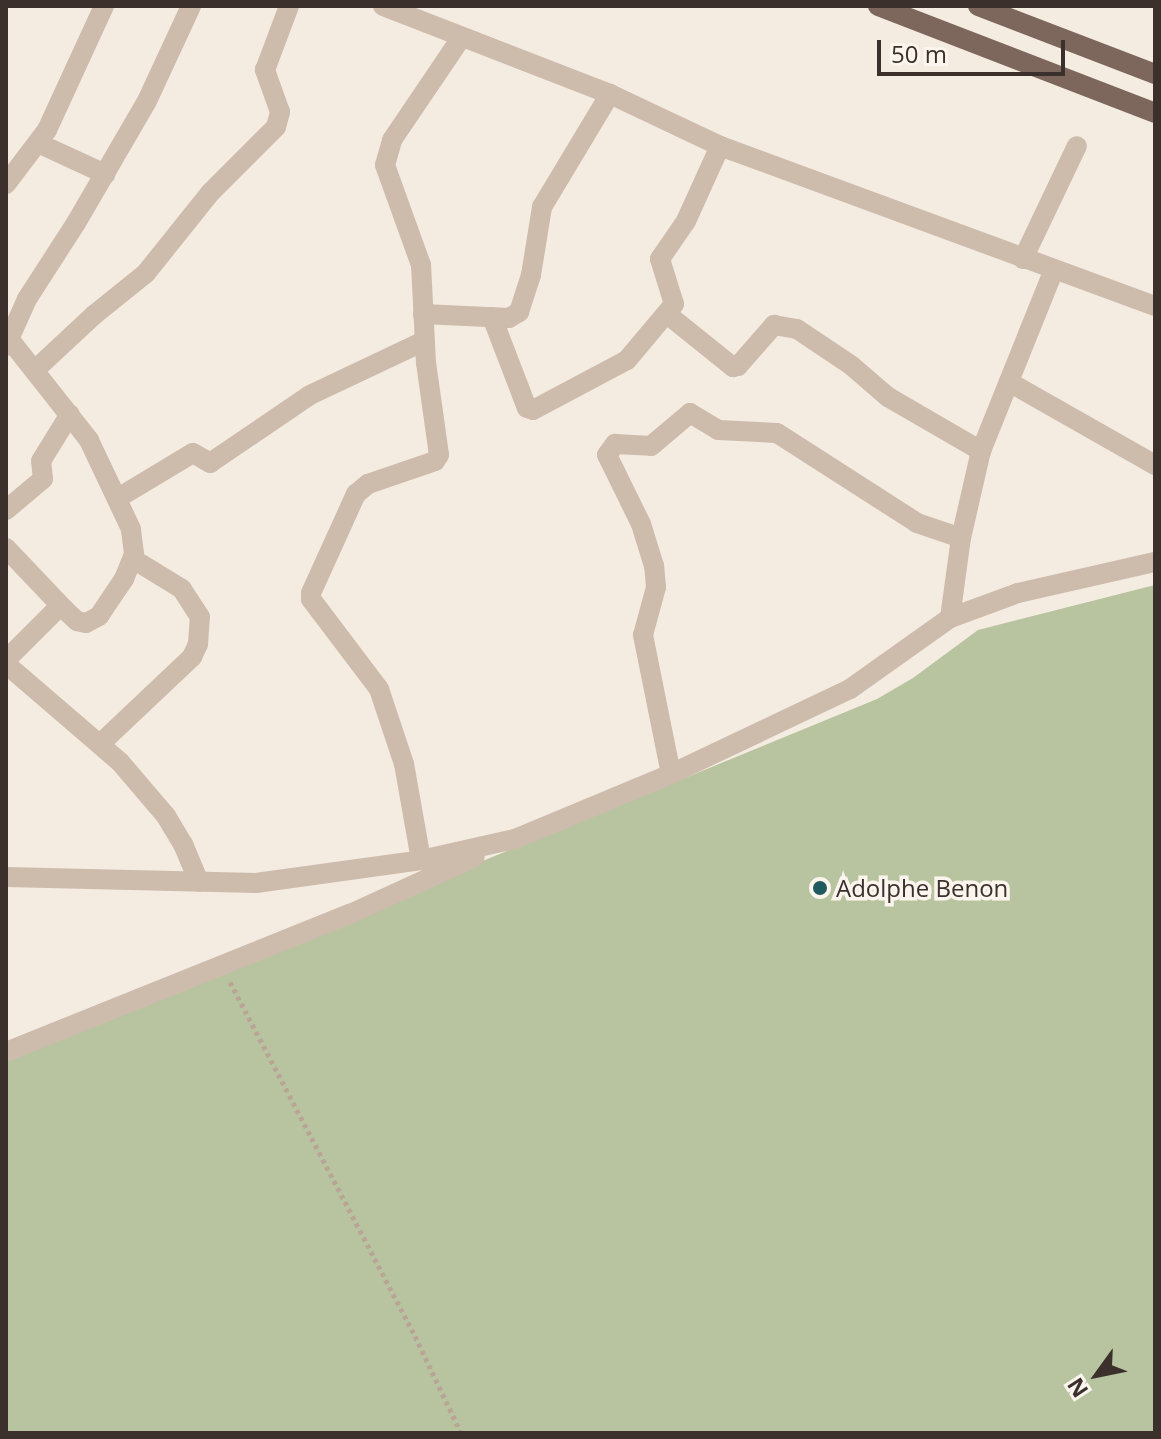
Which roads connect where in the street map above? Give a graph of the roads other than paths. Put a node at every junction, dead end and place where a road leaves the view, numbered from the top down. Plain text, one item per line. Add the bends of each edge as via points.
1 (104, 6) edge
2 (191, 6) edge
3 (289, 6) edge
4 (383, 6) edge
5 (878, 6) edge
6 (978, 6) edge
7 (461, 38) junction
8 (1155, 74) edge
9 (610, 94) junction
10 (1155, 113) edge
11 (40, 144) junction
12 (720, 146) junction
13 (1077, 146) dead end
14 (105, 174) junction
15 (6, 184) edge
16 (1023, 259) junction
17 (1053, 272) junction
18 (1155, 306) edge
19 (423, 314) junction
20 (667, 314) junction
21 (492, 317) junction
22 (424, 341) junction
23 (8, 343) edge
24 (35, 370) junction
25 (1009, 382) junction
26 (70, 414) junction
27 (981, 451) junction
28 (1155, 465) edge
29 (118, 498) junction
30 (6, 510) edge
31 (961, 538) junction
32 (6, 548) edge
33 (133, 559) junction
34 (1155, 562) edge
35 (64, 609) junction
36 (950, 618) junction
37 (6, 662) edge
38 (100, 744) junction
39 (671, 774) junction
40 (515, 839) junction
41 (421, 860) junction
42 (6, 877) edge
43 (199, 882) junction
44 (6, 1052) edge

1 - 11 street
2 - 14 street via 147,101
3 - 24 street via 265,70 280,112 276,127 211,192 146,273
4 - 7 street
5 - 10 main road
6 - 8 main road
7 - 9 street
7 - 19 street via 392,140 385,165 421,265
9 - 12 street
9 - 21 street via 542,207 519,312 509,318
11 - 14 street
11 - 15 street
12 - 16 street
12 - 20 street via 686,221 660,259 674,304
13 - 16 street
14 - 23 street via 27,299
16 - 17 street
17 - 18 street
17 - 25 street
19 - 21 street
19 - 22 street
20 - 21 street via 627,360 533,410 527,408
20 - 27 street via 733,367 774,325 797,329 888,397
22 - 29 street via 310,395 210,463 193,453
22 - 41 street via 439,455 356,494 311,593 379,689 404,764
23 - 24 street
24 - 26 street
25 - 27 street
25 - 28 street
26 - 29 street
26 - 30 street via 41,461 43,479
27 - 31 street
29 - 33 street via 131,529
31 - 36 street
31 - 39 street via 917,523 777,433 718,430 690,413 651,446 615,444 607,455 641,524 654,566 656,587 643,635
32 - 35 street
33 - 35 street via 99,616 86,623
33 - 38 street via 182,589 200,617 198,644 192,657
34 - 36 street via 1018,593
35 - 37 street via 57,609
36 - 39 street via 850,689
37 - 38 street
38 - 43 street via 166,816
39 - 40 street
40 - 41 street
40 - 44 street via 350,914
41 - 43 street via 256,883
42 - 43 street

